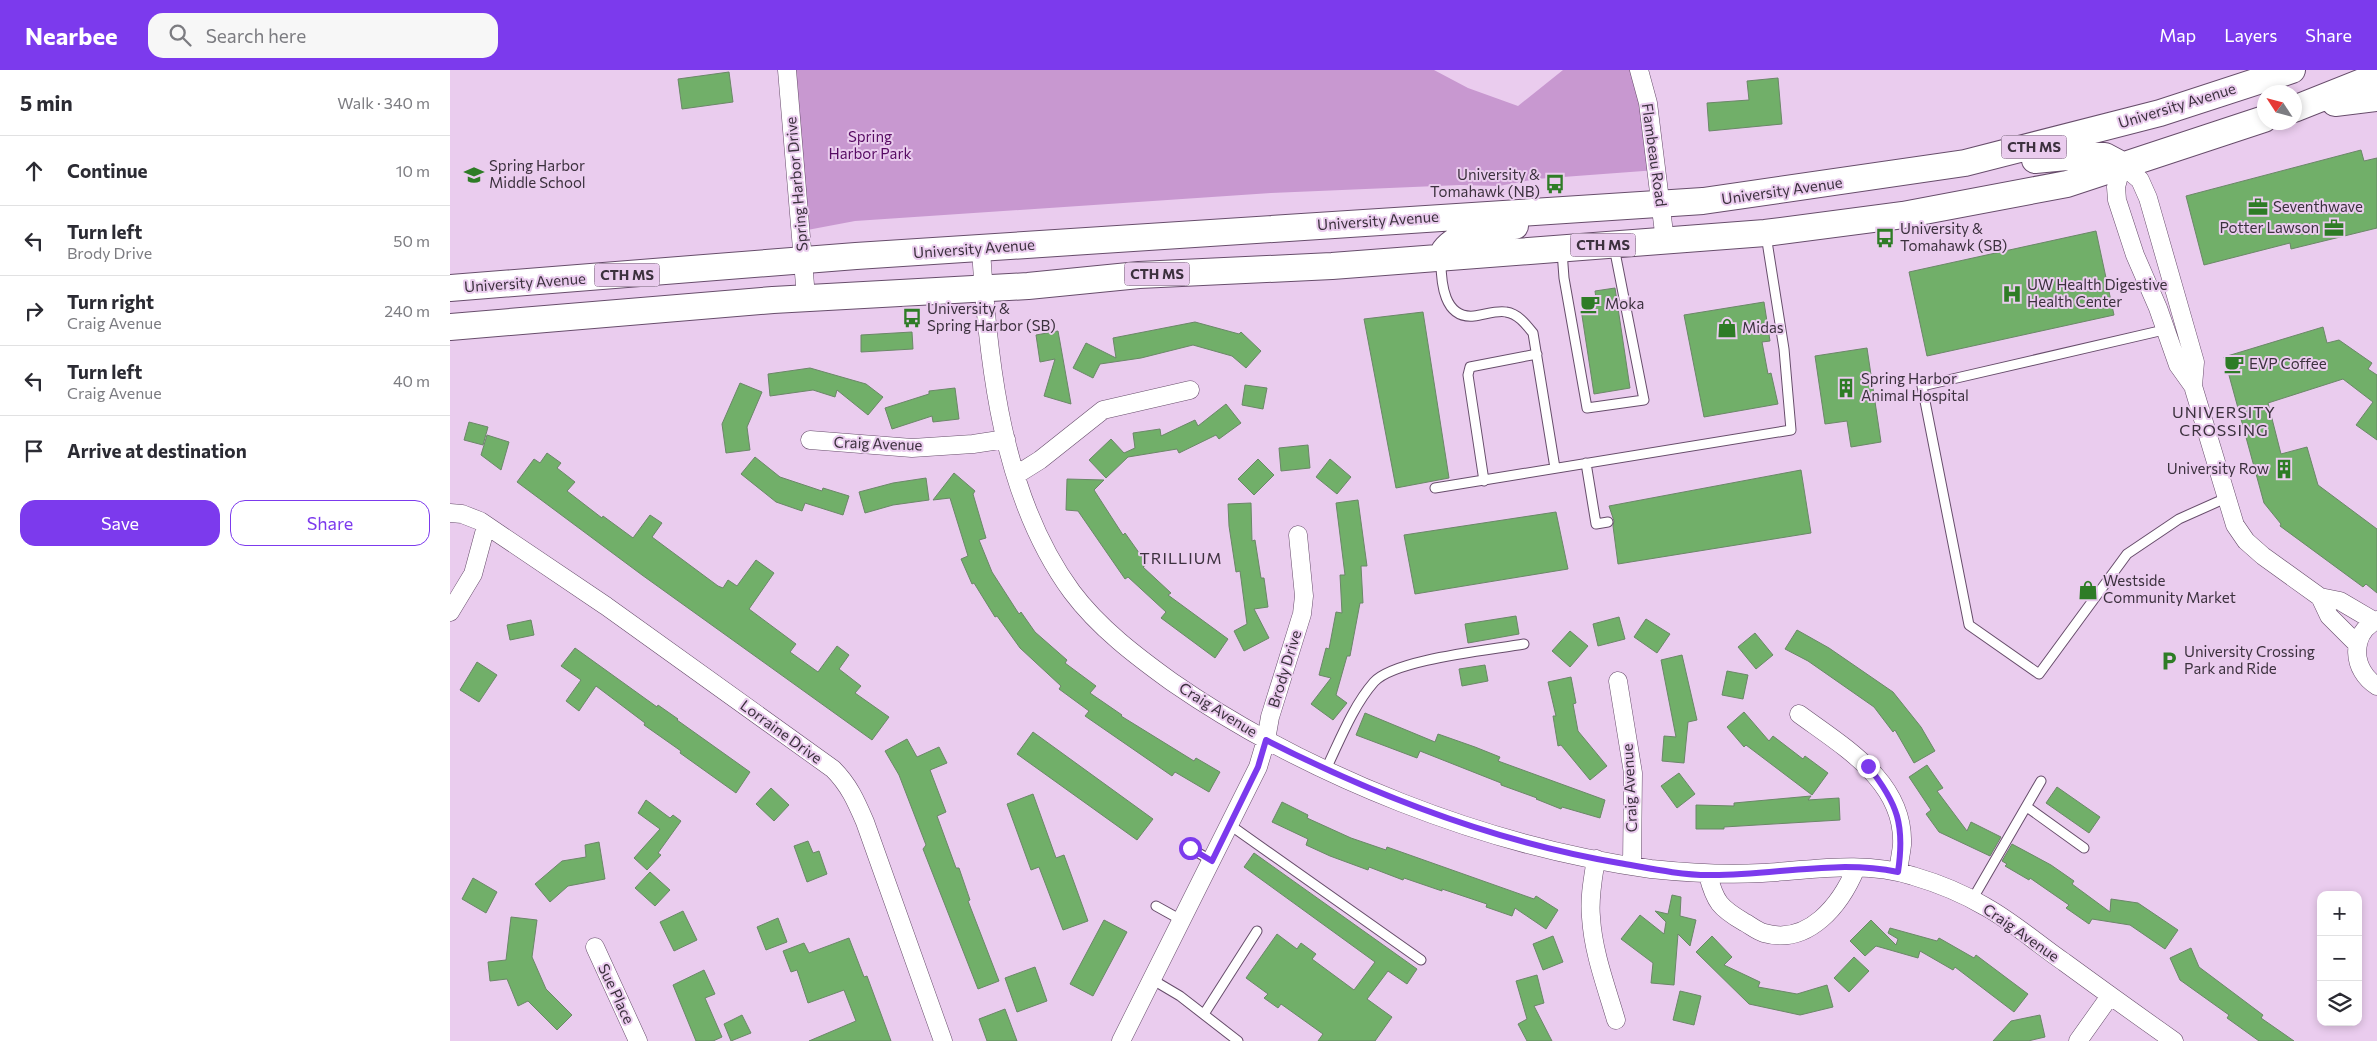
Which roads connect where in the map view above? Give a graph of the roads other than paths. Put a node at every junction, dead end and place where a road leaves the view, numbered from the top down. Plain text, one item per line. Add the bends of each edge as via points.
1 (787, 70) edge
2 (1639, 70) edge
3 (2292, 70) edge
4 (2302, 70) edge
5 (2377, 76) edge
6 (2282, 85) edge
7 (2257, 96) edge
8 (2377, 98) edge
9 (2302, 106) edge
10 (2302, 108) edge
11 (2257, 122) edge
12 (1965, 163) junction
13 (2122, 165) junction
14 (1876, 177) junction
15 (1662, 205) junction
16 (1579, 210) junction
17 (1765, 233) junction
18 (1665, 241) junction
19 (1614, 244) junction
20 (1562, 248) junction
21 (981, 250) junction
22 (1441, 257) junction
23 (804, 260) junction
24 (450, 288) edge
25 (983, 288) junction
26 (806, 297) junction
27 (2185, 324) junction
28 (450, 328) edge
29 (2165, 330) junction
30 (1536, 354) junction
31 (2193, 386) junction
32 (1190, 390) dead end
33 (1006, 438) junction
34 (810, 440) dead end
35 (1586, 463) junction
36 (1555, 468) junction
37 (1016, 475) junction
38 (1484, 481) junction
39 (1436, 488) dead end
40 (2226, 498) junction
41 (450, 513) edge
42 (1608, 522) dead end
43 (486, 526) junction
44 (1298, 535) dead end
45 (2320, 597) junction
46 (450, 612) edge
47 (2375, 620) edge
48 (1524, 644) dead end
49 (2358, 644) junction
50 (1618, 681) dead end
51 (2377, 686) edge
52 (1799, 714) dead end
53 (1266, 740) junction
54 (1326, 769) junction
55 (2042, 781) dead end
56 (2026, 807) junction
57 (1230, 825) junction
58 (1190, 848) dead end
59 (2084, 848) dead end
60 (1596, 859) junction
61 (1212, 861) junction
62 (1632, 865) junction
63 (1856, 868) junction
64 (1898, 872) junction
65 (1708, 875) junction
66 (1972, 900) junction
67 (1156, 906) dead end
68 (1182, 921) junction
69 (1257, 930) dead end
70 (595, 948) dead end
71 (1421, 960) dead end
72 (1153, 980) junction
73 (2110, 996) junction
74 (1204, 1014) junction
75 (1616, 1020) dead end
76 (638, 1041) edge
77 (943, 1041) edge
78 (1121, 1041) edge
79 (1238, 1041) edge
80 (2078, 1041) edge
81 (2174, 1041) edge

1 - 23 street, Spring Harbor Drive
2 - 15 street, Flambeau Road via 1648,103
3 - 12 main road, University Avenue / CTH MS via 2160,113
4 - 6 main road
5 - 9 main road
7 - 13 main road via 2164,126 2141,137
8 - 10 main road
11 - 13 main road, CTH MS
12 - 13 main road via 2105,156
12 - 14 main road, University Avenue / CTH MS
13 - 17 main road, CTH MS via 2067,184 1974,203
13 - 27 street via 2138,178 2146,191
13 - 29 street via 2116,187 2117,200
14 - 15 main road, University Avenue / CTH MS
14 - 17 main road via 1877,186 1872,200 1856,210 1818,213
15 - 16 main road, University Avenue / CTH MS
15 - 18 street, Flambeau Road
16 - 21 main road, University Avenue / CTH MS
16 - 22 main road via 1459,238 1447,246
17 - 18 main road, CTH MS
17 - 35 lane via 1784,349 1792,430
18 - 19 main road, CTH MS
19 - 20 main road, CTH MS
19 - 20 lane via 1644,400 1587,408 1564,278
20 - 22 main road, CTH MS
21 - 23 main road, University Avenue / CTH MS
21 - 25 street, Craig Avenue
22 - 25 main road, CTH MS
22 - 30 lane via 1441,281 1452,310 1461,316 1504,311 1522,319 1533,333
23 - 24 main road, University Avenue / CTH MS
23 - 26 street, Spring Harbor Drive
25 - 26 main road, CTH MS
25 - 33 street, Craig Avenue via 992,377
26 - 28 main road, CTH MS
27 - 29 lane
27 - 31 street via 2196,366
29 - 31 street via 2178,365
29 - 40 lane via 1922,386 1969,626 2039,674 2127,554 2179,519
30 - 36 lane
30 - 38 lane via 1470,366 1468,375
31 - 40 street
32 - 37 street via 1103,410
33 - 34 street, Craig Avenue via 912,448
33 - 37 street, Craig Avenue
35 - 36 lane
35 - 42 lane via 1596,524
36 - 38 lane
37 - 53 street, Craig Avenue via 1031,518 1051,557 1072,592 1101,625 1147,664 1213,710
38 - 39 lane
40 - 45 street via 2235,525 2246,541
41 - 43 street, Lorraine Drive via 462,514
43 - 46 street via 473,574
43 - 77 street, Lorraine Drive via 606,606 833,769 845,782 865,822
44 - 53 street, Brody Drive via 1304,596 1302,614
45 - 47 street via 2340,601
45 - 49 street via 2329,616
47 - 49 street via 2366,628
48 - 54 lane via 1409,664 1386,673 1362,698
49 - 51 street via 2359,665 2364,675
50 - 62 street, Craig Avenue via 1633,772
52 - 64 street via 1862,761 1884,786 1900,824 1902,844
53 - 54 street, Craig Avenue
53 - 57 street, Brody Drive via 1258,767
54 - 60 street, Craig Avenue via 1475,828
55 - 56 lane
56 - 59 lane
56 - 66 lane
57 - 61 street, Brody Drive
57 - 71 lane
58 - 61 lane
60 - 62 street, Craig Avenue
60 - 75 street via 1590,918 1600,968
61 - 68 street, Brody Drive
62 - 65 street, Craig Avenue
63 - 64 street, Craig Avenue
63 - 65 street, Craig Avenue
63 - 65 street via 1847,890 1827,914 1812,928 1787,935 1764,933 1726,911 1714,897
64 - 66 street, Craig Avenue
66 - 73 street, Craig Avenue
67 - 68 lane
68 - 72 street, Brody Drive
69 - 74 lane
70 - 76 street, Sue Place
72 - 74 lane
72 - 78 street, Brody Drive
73 - 80 street
73 - 81 street, Craig Avenue
74 - 79 lane

